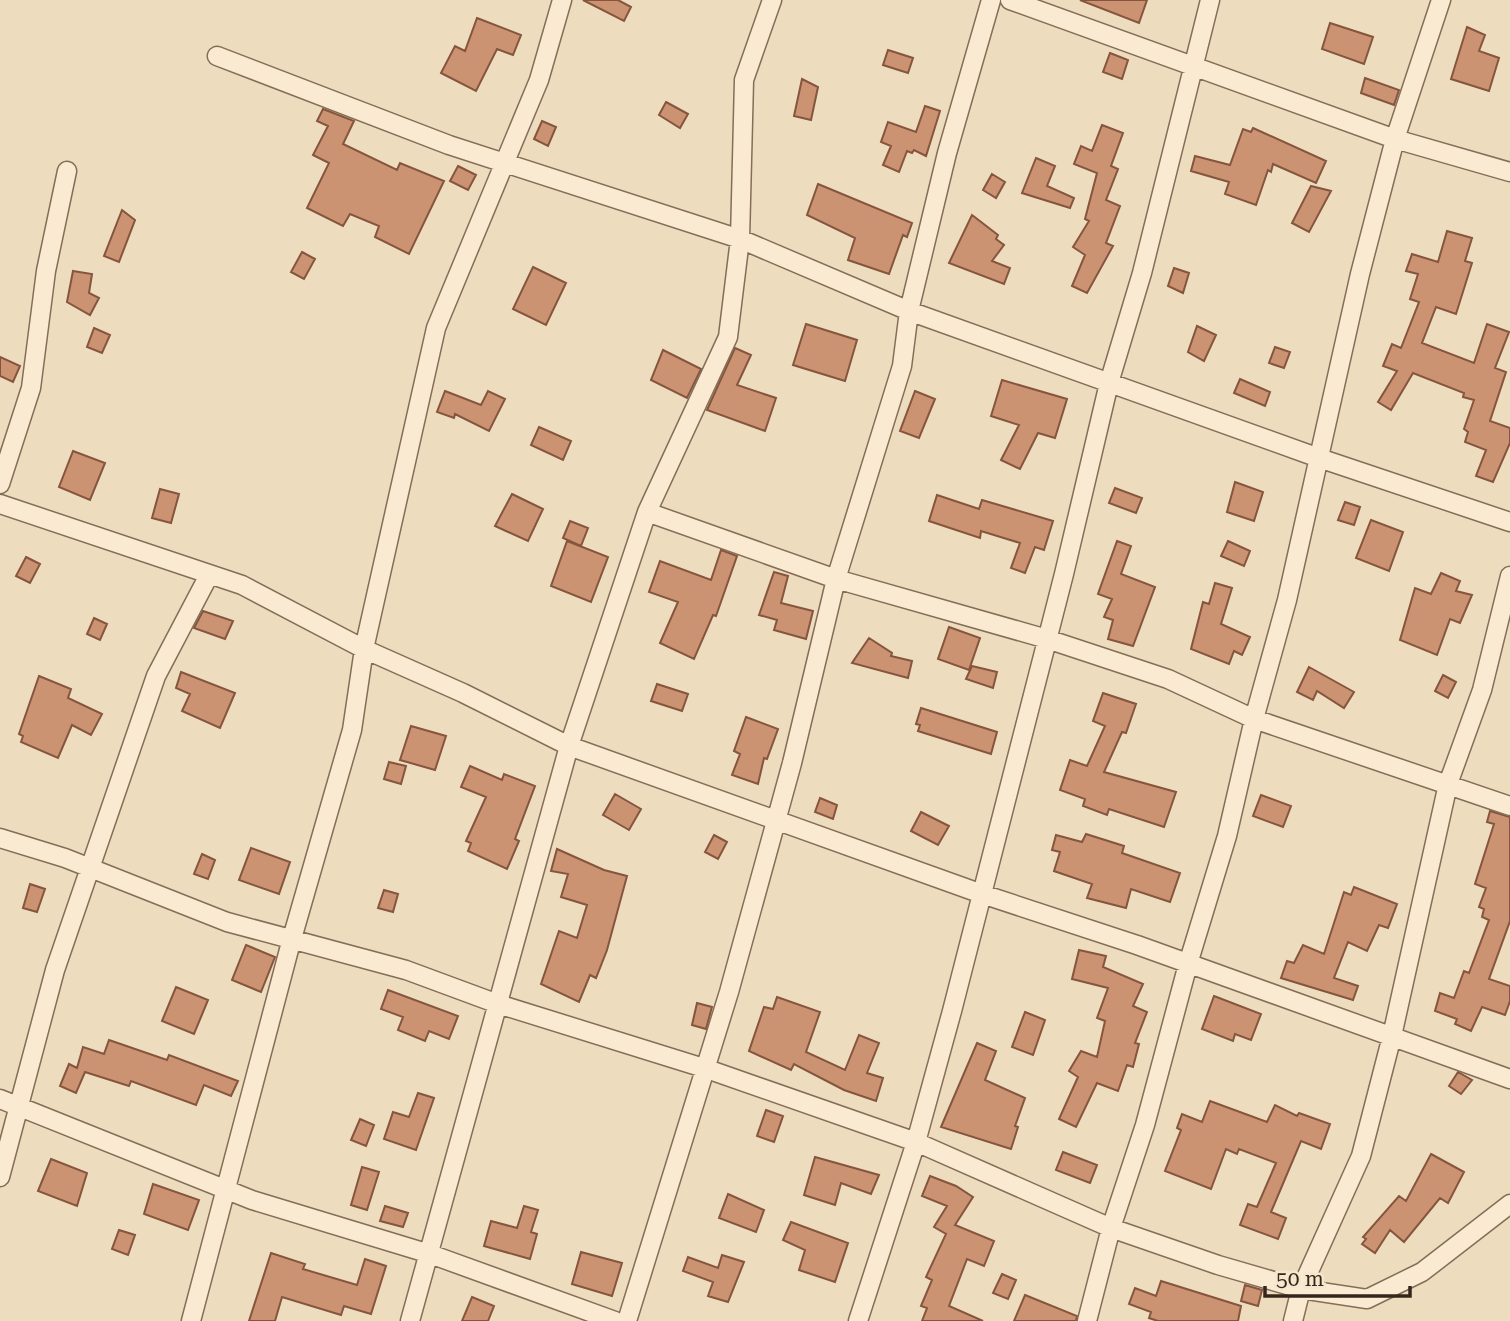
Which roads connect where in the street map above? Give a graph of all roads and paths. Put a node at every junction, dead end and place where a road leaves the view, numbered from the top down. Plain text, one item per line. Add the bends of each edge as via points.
1 (562, 0) edge
2 (772, 0) edge
3 (991, 0) edge
4 (1010, 0) edge
5 (1210, 0) edge
6 (1441, 0) edge
7 (217, 56) dead end
8 (1191, 65) junction
9 (1395, 139) junction
10 (505, 163) junction
11 (68, 171) dead end
12 (1510, 172) edge
13 (740, 239) junction
14 (909, 311) junction
15 (1109, 383) junction
16 (1319, 458) junction
17 (0, 484) edge
18 (0, 504) edge
19 (647, 512) junction
20 (1510, 522) edge
21 (209, 575) junction
22 (1510, 576) edge
23 (836, 579) junction
24 (1047, 639) junction
25 (364, 649) junction
26 (1254, 719) junction
27 (569, 746) junction
28 (1448, 785) junction
29 (1510, 806) edge
30 (776, 819) junction
31 (0, 838) edge
32 (89, 869) junction
33 (982, 894) junction
34 (291, 942) junction
35 (1188, 964) junction
36 (498, 1004) junction
37 (1392, 1035) junction
38 (707, 1069) junction
39 (1510, 1079) edge
40 (0, 1099) edge
41 (19, 1105) junction
42 (916, 1142) junction
43 (0, 1177) edge
44 (225, 1188) junction
45 (1510, 1204) edge
46 (1111, 1228) junction
47 (430, 1254) junction
48 (1301, 1289) junction
49 (191, 1321) edge
50 (410, 1321) edge
51 (615, 1321) edge
52 (627, 1321) edge
53 (858, 1321) edge
54 (1087, 1321) edge
55 (1293, 1321) edge

1 - 10 street via 539,80
2 - 13 street via 744,80
3 - 14 street via 947,153
4 - 8 street
5 - 8 street
6 - 9 street
7 - 10 street
8 - 9 street
8 - 15 street via 1142,273
9 - 12 street
9 - 16 street
10 - 13 street
10 - 25 street via 436,328
11 - 17 street via 46,271 31,388
13 - 14 street
13 - 19 street via 728,337
14 - 15 street
14 - 23 street via 902,366
15 - 16 street
15 - 24 street
16 - 20 street
16 - 26 street
18 - 21 street
19 - 23 street
19 - 27 street
21 - 25 street via 242,585
21 - 32 street via 156,676
22 - 28 street via 1482,690
23 - 24 street
23 - 30 street
24 - 26 street via 1168,679
24 - 33 street
25 - 27 street
25 - 34 street via 352,730
26 - 28 street
26 - 35 street via 1227,836
27 - 30 street
27 - 36 street
28 - 29 street
28 - 37 street
30 - 33 street
30 - 38 street
31 - 32 street
32 - 34 street
32 - 41 street via 55,970
33 - 35 street
33 - 42 street
34 - 36 street via 406,970
34 - 44 street
35 - 37 street
35 - 46 street via 1145,1125
36 - 38 street
36 - 47 street
37 - 39 street
37 - 48 street via 1361,1156
38 - 42 street
38 - 52 street
40 - 41 street
41 - 43 street
41 - 44 street
42 - 46 street
42 - 53 street
44 - 47 street
44 - 49 street
45 - 48 street via 1422,1272 1367,1299
46 - 48 street
46 - 54 street
47 - 50 street
47 - 51 street
48 - 55 street

